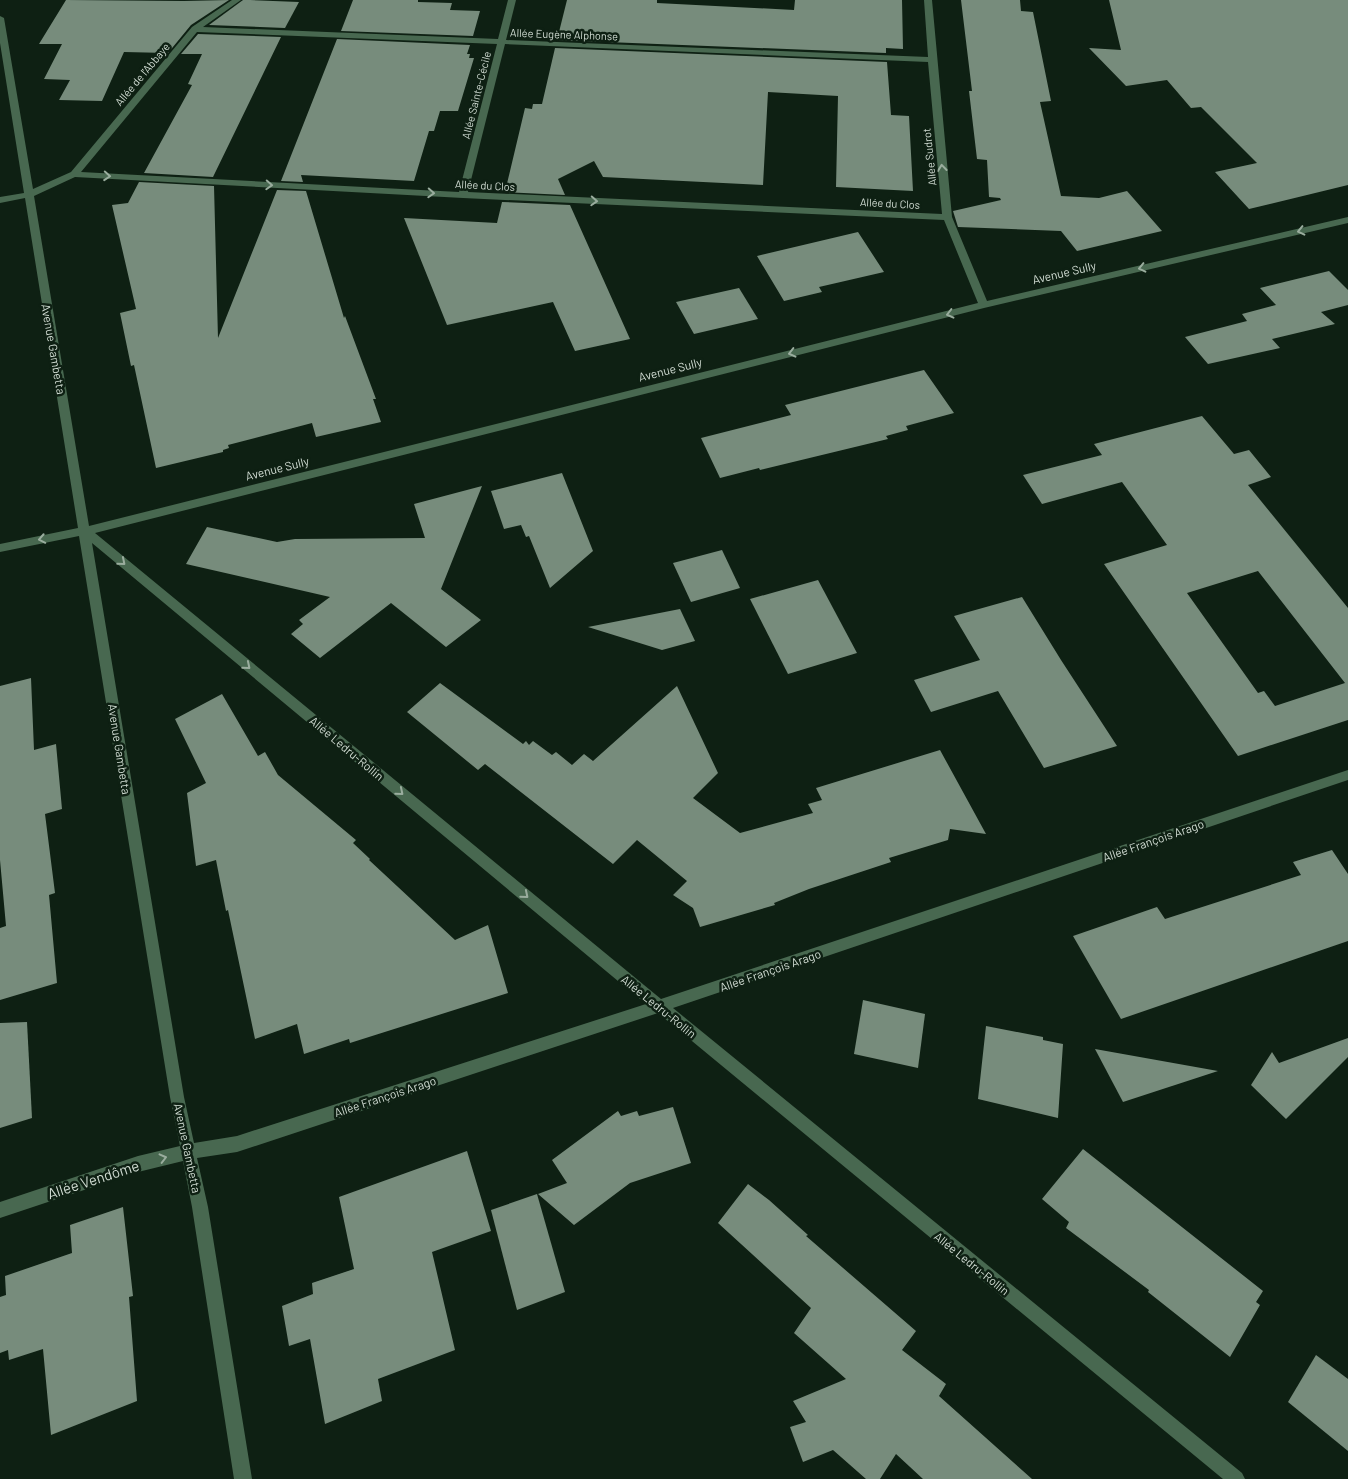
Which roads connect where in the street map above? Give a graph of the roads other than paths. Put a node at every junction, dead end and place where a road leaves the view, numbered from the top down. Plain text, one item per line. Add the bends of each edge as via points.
1 (237, 0) edge
2 (512, 0) edge
3 (928, 0) edge
4 (0, 18) edge
5 (195, 29) junction
6 (501, 43) junction
7 (3, 54) edge
8 (932, 60) junction
9 (74, 174) junction
10 (28, 194) junction
11 (463, 195) junction
12 (0, 200) edge
13 (947, 217) junction
14 (1348, 220) edge
15 (984, 305) junction
16 (85, 531) junction
17 (0, 548) edge
18 (1348, 775) edge
19 (660, 1006) junction
20 (188, 1152) junction
21 (0, 1210) edge
22 (243, 1479) edge
23 (1236, 1479) edge

1 - 5 street, Allée de l'Abbaye
2 - 6 street, Allée Sainte-Cécile
3 - 8 street, Allée Sudrot
4 - 7 street, Avenue Gambetta
5 - 6 street, Allée Eugène Alphonse
5 - 9 street, Allée de l'Abbaye
6 - 8 street, Allée Eugène Alphonse
6 - 11 street, Allée Sainte-Cécile
7 - 10 street, Avenue Gambetta
13 -> 8 street, Allée Sudrot
9 - 10 street, Allée du Clos
9 -> 11 street, Allée du Clos
10 - 12 street, Allée du Clos
10 - 16 street, Avenue Gambetta
11 -> 13 street, Allée du Clos
13 - 15 street, Allée Sudrot
14 -> 15 street, Avenue Sully
15 -> 16 street, Avenue Sully
16 -> 17 street, Avenue Sully
16 -> 19 street, Allée Ledru-Rollin
16 - 20 street, Avenue Gambetta
18 - 19 street, Allée François Arago
19 - 20 street, Allée François Arago via 237,1144
19 - 23 street, Allée Ledru-Rollin
21 -> 20 street, Allée Vendôme via 138,1164
20 - 22 street, Avenue Gambetta via 200,1207

